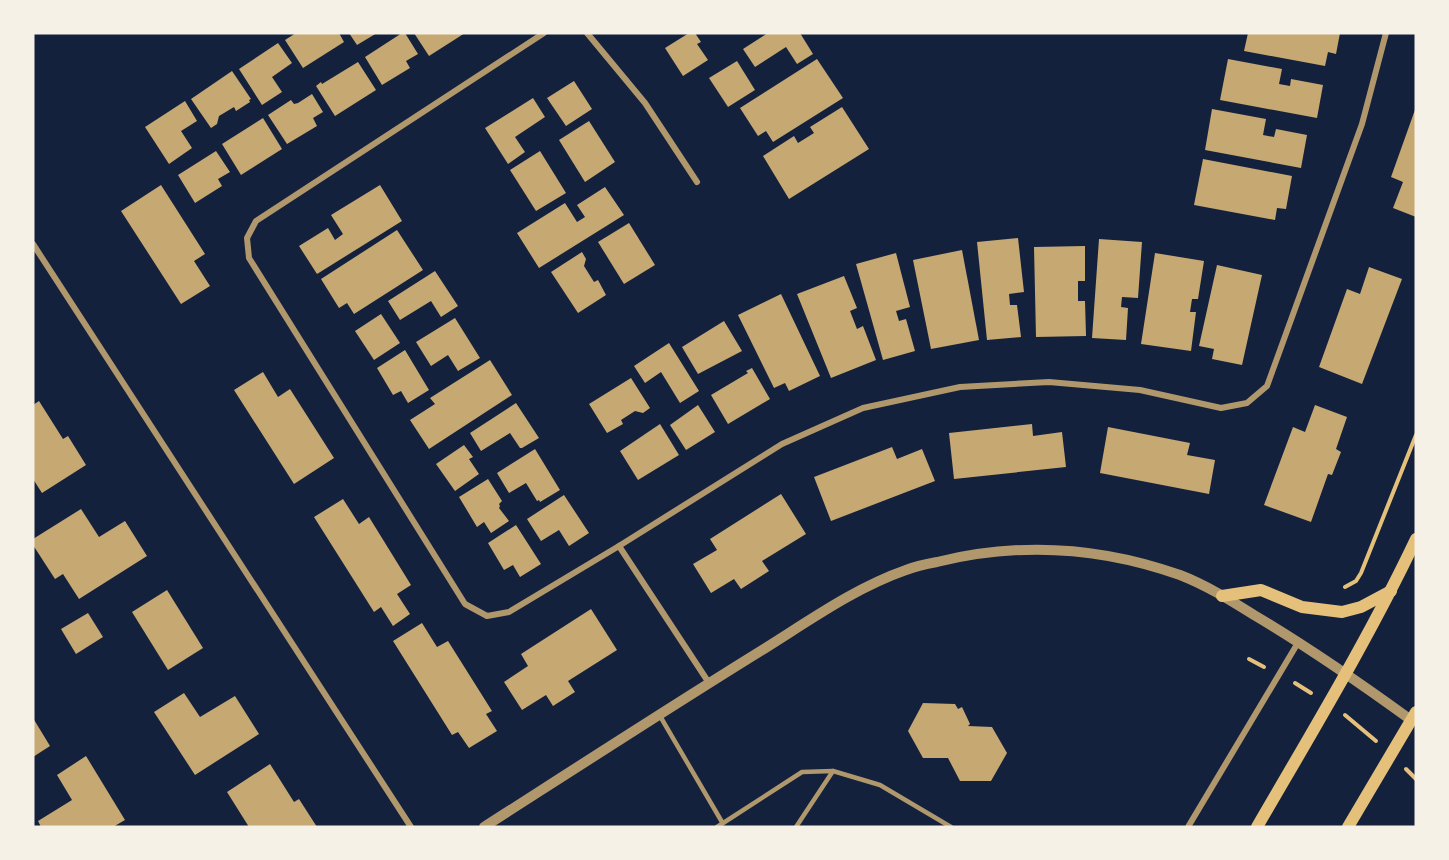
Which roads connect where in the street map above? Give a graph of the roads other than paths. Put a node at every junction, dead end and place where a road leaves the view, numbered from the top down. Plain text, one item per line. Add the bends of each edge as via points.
1 (544, 33) edge
2 (587, 33) edge
3 (1386, 33) edge
4 (697, 183) dead end
5 (33, 244) edge
6 (1416, 539) edge
7 (619, 546) junction
8 (1392, 591) junction
9 (1222, 596) junction
10 (1299, 641) junction
11 (1346, 674) junction
12 (709, 683) junction
13 (659, 714) junction
14 (1414, 718) edge
15 (833, 771) junction
16 (722, 822) junction
17 (411, 827) edge
18 (484, 827) edge
19 (717, 827) edge
20 (796, 827) edge
21 (951, 827) edge
22 (1188, 827) edge
23 (1257, 827) edge
24 (1348, 827) edge

1 - 7 street via 256,221 247,238 249,258 465,604 487,616 509,612
2 - 4 street via 645,103
3 - 7 street via 1362,124 1268,386 1247,403 1221,408 1140,390 1049,382 960,387 863,408 783,444
5 - 17 street
6 - 8 main road
7 - 12 street
8 - 9 main road via 1342,612 1302,607 1261,590
8 - 11 main road
9 - 10 street
9 - 12 street via 1182,576 1095,553 1004,550 956,557 906,569 856,593
10 - 11 street
10 - 22 street
11 - 14 street
11 - 23 main road
12 - 13 street
13 - 16 lane
13 - 18 street
14 - 24 main road
15 - 16 lane via 802,772
15 - 20 lane
15 - 21 lane via 880,785
16 - 19 lane

